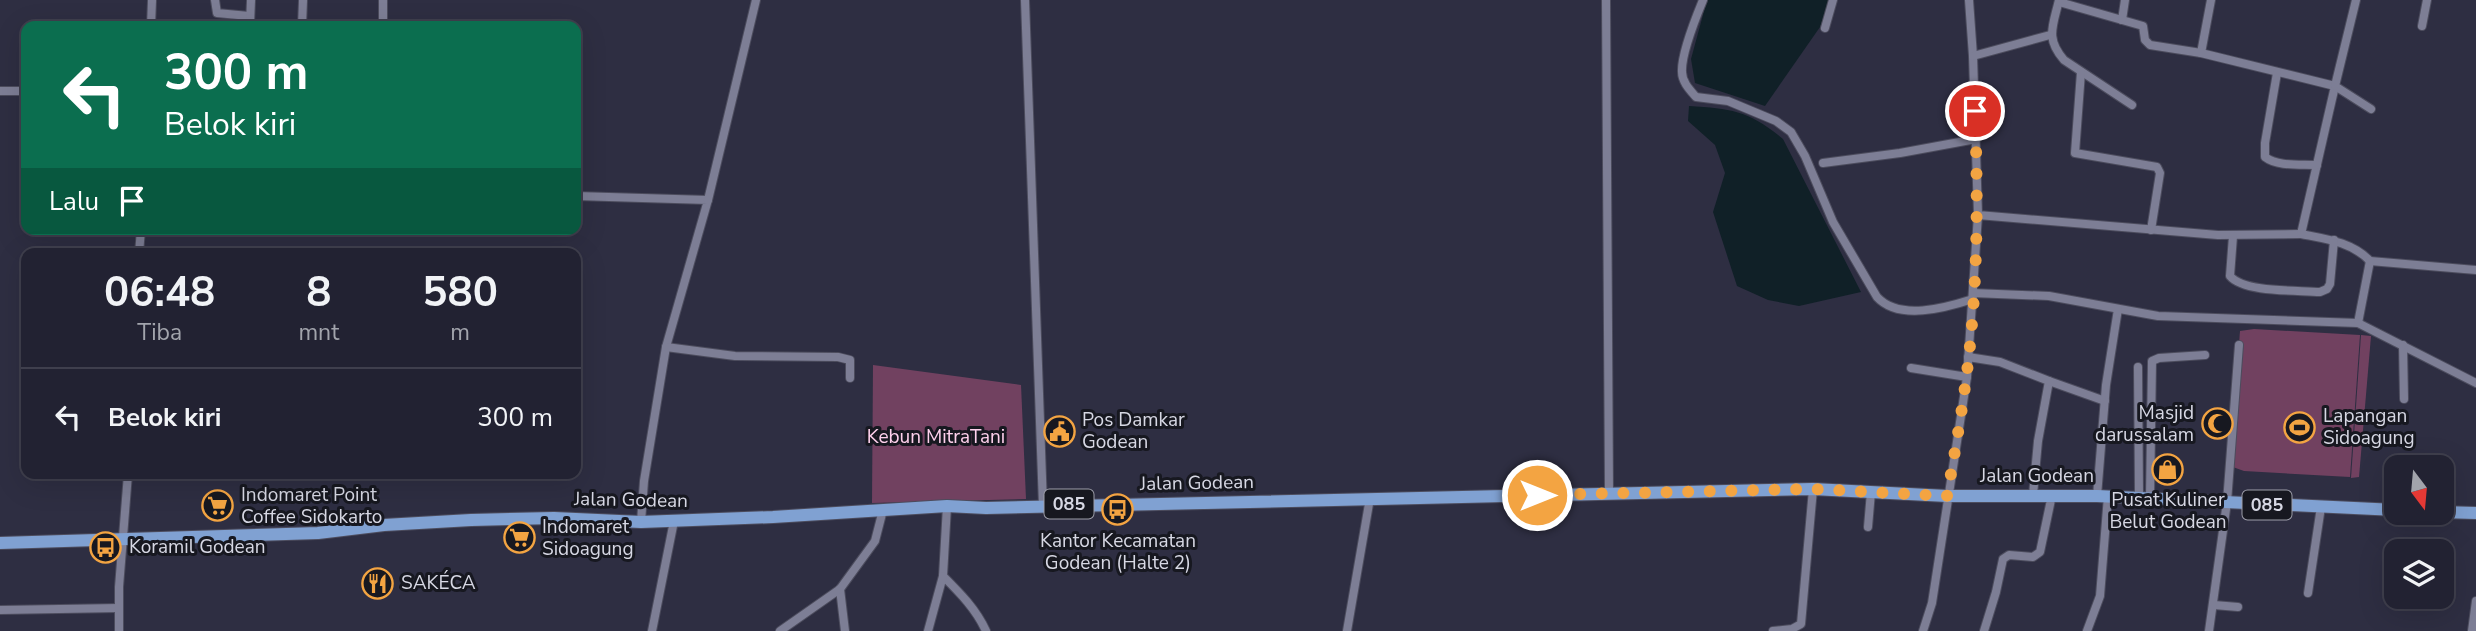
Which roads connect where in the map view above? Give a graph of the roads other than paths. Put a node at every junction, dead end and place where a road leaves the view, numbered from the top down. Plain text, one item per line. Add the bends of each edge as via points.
1 (152, 0) edge
2 (215, 0) edge
3 (251, 0) edge
4 (303, 0) edge
5 (383, 0) edge
6 (755, 0) edge
7 (1026, 0) edge
8 (1606, 0) edge
9 (1703, 0) edge
10 (1833, 0) edge
11 (1969, 0) edge
12 (2125, 0) edge
13 (2211, 0) edge
14 (2356, 0) edge
15 (2427, 0) edge
16 (2059, 1) edge
17 (249, 16) junction
18 (2122, 20) junction
19 (151, 21) edge
20 (250, 21) edge
21 (302, 21) edge
22 (383, 21) edge
23 (2422, 26) dead end
24 (1825, 28) dead end
25 (2050, 36) junction
26 (2201, 52) junction
27 (1973, 56) junction
28 (2081, 72) junction
29 (2277, 73) junction
30 (2335, 86) junction
31 (0, 91) edge
32 (21, 91) edge
33 (2132, 105) dead end
34 (2371, 109) dead end
35 (1976, 139) junction
36 (1823, 163) dead end
37 (2317, 165) junction
38 (581, 196) edge
39 (708, 200) junction
40 (1978, 215) junction
41 (2151, 230) junction
42 (2301, 234) junction
43 (2233, 236) junction
44 (2334, 240) junction
45 (2371, 261) junction
46 (2476, 271) edge
47 (1973, 296) junction
48 (2118, 309) junction
49 (2358, 323) junction
50 (2239, 345) dead end
51 (2403, 345) junction
52 (666, 346) junction
53 (2205, 355) dead end
54 (1968, 357) junction
55 (2138, 367) dead end
56 (1911, 368) dead end
57 (1966, 377) junction
58 (849, 378) dead end
59 (2049, 381) junction
60 (2476, 383) edge
61 (2404, 399) dead end
62 (2105, 401) junction
63 (128, 479) edge
64 (1813, 489) junction
65 (1871, 492) junction
66 (1609, 494) junction
67 (2034, 495) junction
68 (2052, 495) junction
69 (1947, 496) junction
70 (2103, 496) junction
71 (1370, 498) junction
72 (2145, 498) junction
73 (2227, 502) junction
74 (947, 506) junction
75 (1043, 506) junction
76 (2321, 507) junction
77 (883, 510) junction
78 (2384, 510) edge
79 (2454, 512) edge
80 (2476, 513) edge
81 (674, 521) junction
82 (641, 522) junction
83 (1868, 527) dead end
84 (123, 539) junction
85 (0, 543) edge
86 (943, 576) junction
87 (840, 589) junction
88 (2308, 593) dead end
89 (2476, 600) edge
90 (2214, 605) junction
91 (2238, 607) dead end
92 (119, 608) junction
93 (0, 610) edge
94 (119, 631) edge
95 (652, 631) edge
96 (780, 631) edge
97 (845, 631) edge
98 (928, 631) edge
99 (986, 631) edge
100 (1347, 631) edge
101 (1773, 631) edge
102 (1923, 631) edge
103 (1984, 631) edge
104 (2087, 631) edge
105 (2209, 631) edge
106 (2472, 631) edge

1 - 19 street
2 - 17 street via 217,13
3 - 17 street
4 - 21 street
5 - 22 street
6 - 39 street
7 - 75 street
8 - 66 street
9 - 47 street via 1681,74 1686,85 1696,97 1728,101 1791,132 1833,222 1877,297 1892,309 1906,312
10 - 24 street
11 - 27 street
12 - 18 street
13 - 26 street
14 - 30 street
15 - 23 street
16 - 18 street
16 - 25 street
17 - 20 street
18 - 26 street via 2143,26 2150,45
25 - 27 street
25 - 28 street via 2056,51
26 - 29 street
27 - 35 street
28 - 33 street
28 - 41 street via 2075,153 2160,170
29 - 30 street
29 - 37 street via 2265,158
30 - 34 street
30 - 37 street
31 - 32 street
35 - 36 street
35 - 40 street
37 - 42 street
38 - 39 street
39 - 52 street
40 - 41 street
40 - 47 street
41 - 43 street
42 - 43 street
42 - 44 street
43 - 44 street via 2233,281 2256,288 2320,292 2330,284
44 - 45 street via 2361,251
45 - 46 street
45 - 49 street
47 - 48 street via 2049,296
47 - 54 street
48 - 49 street via 2158,316
48 - 62 street
49 - 51 street
50 - 73 street
51 - 60 street
51 - 61 street
52 - 58 street via 735,356 838,357 850,360
52 - 82 street
53 - 72 street via 2152,361
54 - 57 street
54 - 59 street via 2000,362
55 - 72 street
56 - 57 street
57 - 69 street
59 - 62 street
59 - 67 street
62 - 70 street
63 - 84 street
64 - 65 main road, Jalan Godean / 085
64 - 66 main road, Jalan Godean / 085
64 - 101 street via 1801,624
65 - 69 main road, Jalan Godean / 085
65 - 83 street
66 - 71 main road, Jalan Godean / 085
67 - 68 main road, Jalan Godean / 085
67 - 69 main road, Jalan Godean / 085
68 - 70 main road, Jalan Godean / 085
68 - 103 street via 2040,552 2034,557 2009,555 2003,559
69 - 102 street via 1932,603
70 - 72 main road, Jalan Godean / 085
70 - 104 street via 2100,596
71 - 75 main road, Jalan Godean / 085
71 - 100 street
72 - 73 main road, Jalan Godean / 085
73 - 76 main road, Jalan Godean / 085
73 - 90 street
74 - 75 main road, Jalan Godean / 085
74 - 77 main road, Jalan Godean / 085
74 - 86 street
76 - 78 main road, Jalan Godean / 085
76 - 88 street
77 - 81 main road, Jalan Godean / 085
77 - 87 street via 874,541
79 - 80 main road
81 - 82 main road, Jalan Godean / 085
81 - 95 street
82 - 84 main road, Jalan Godean / 085 via 471,520 318,533
84 - 85 main road, Jalan Godean / 085
84 - 92 street
86 - 98 street
86 - 99 street via 964,597
87 - 96 street
87 - 97 street
89 - 106 street
90 - 91 street
90 - 105 street
92 - 93 street
92 - 94 street

